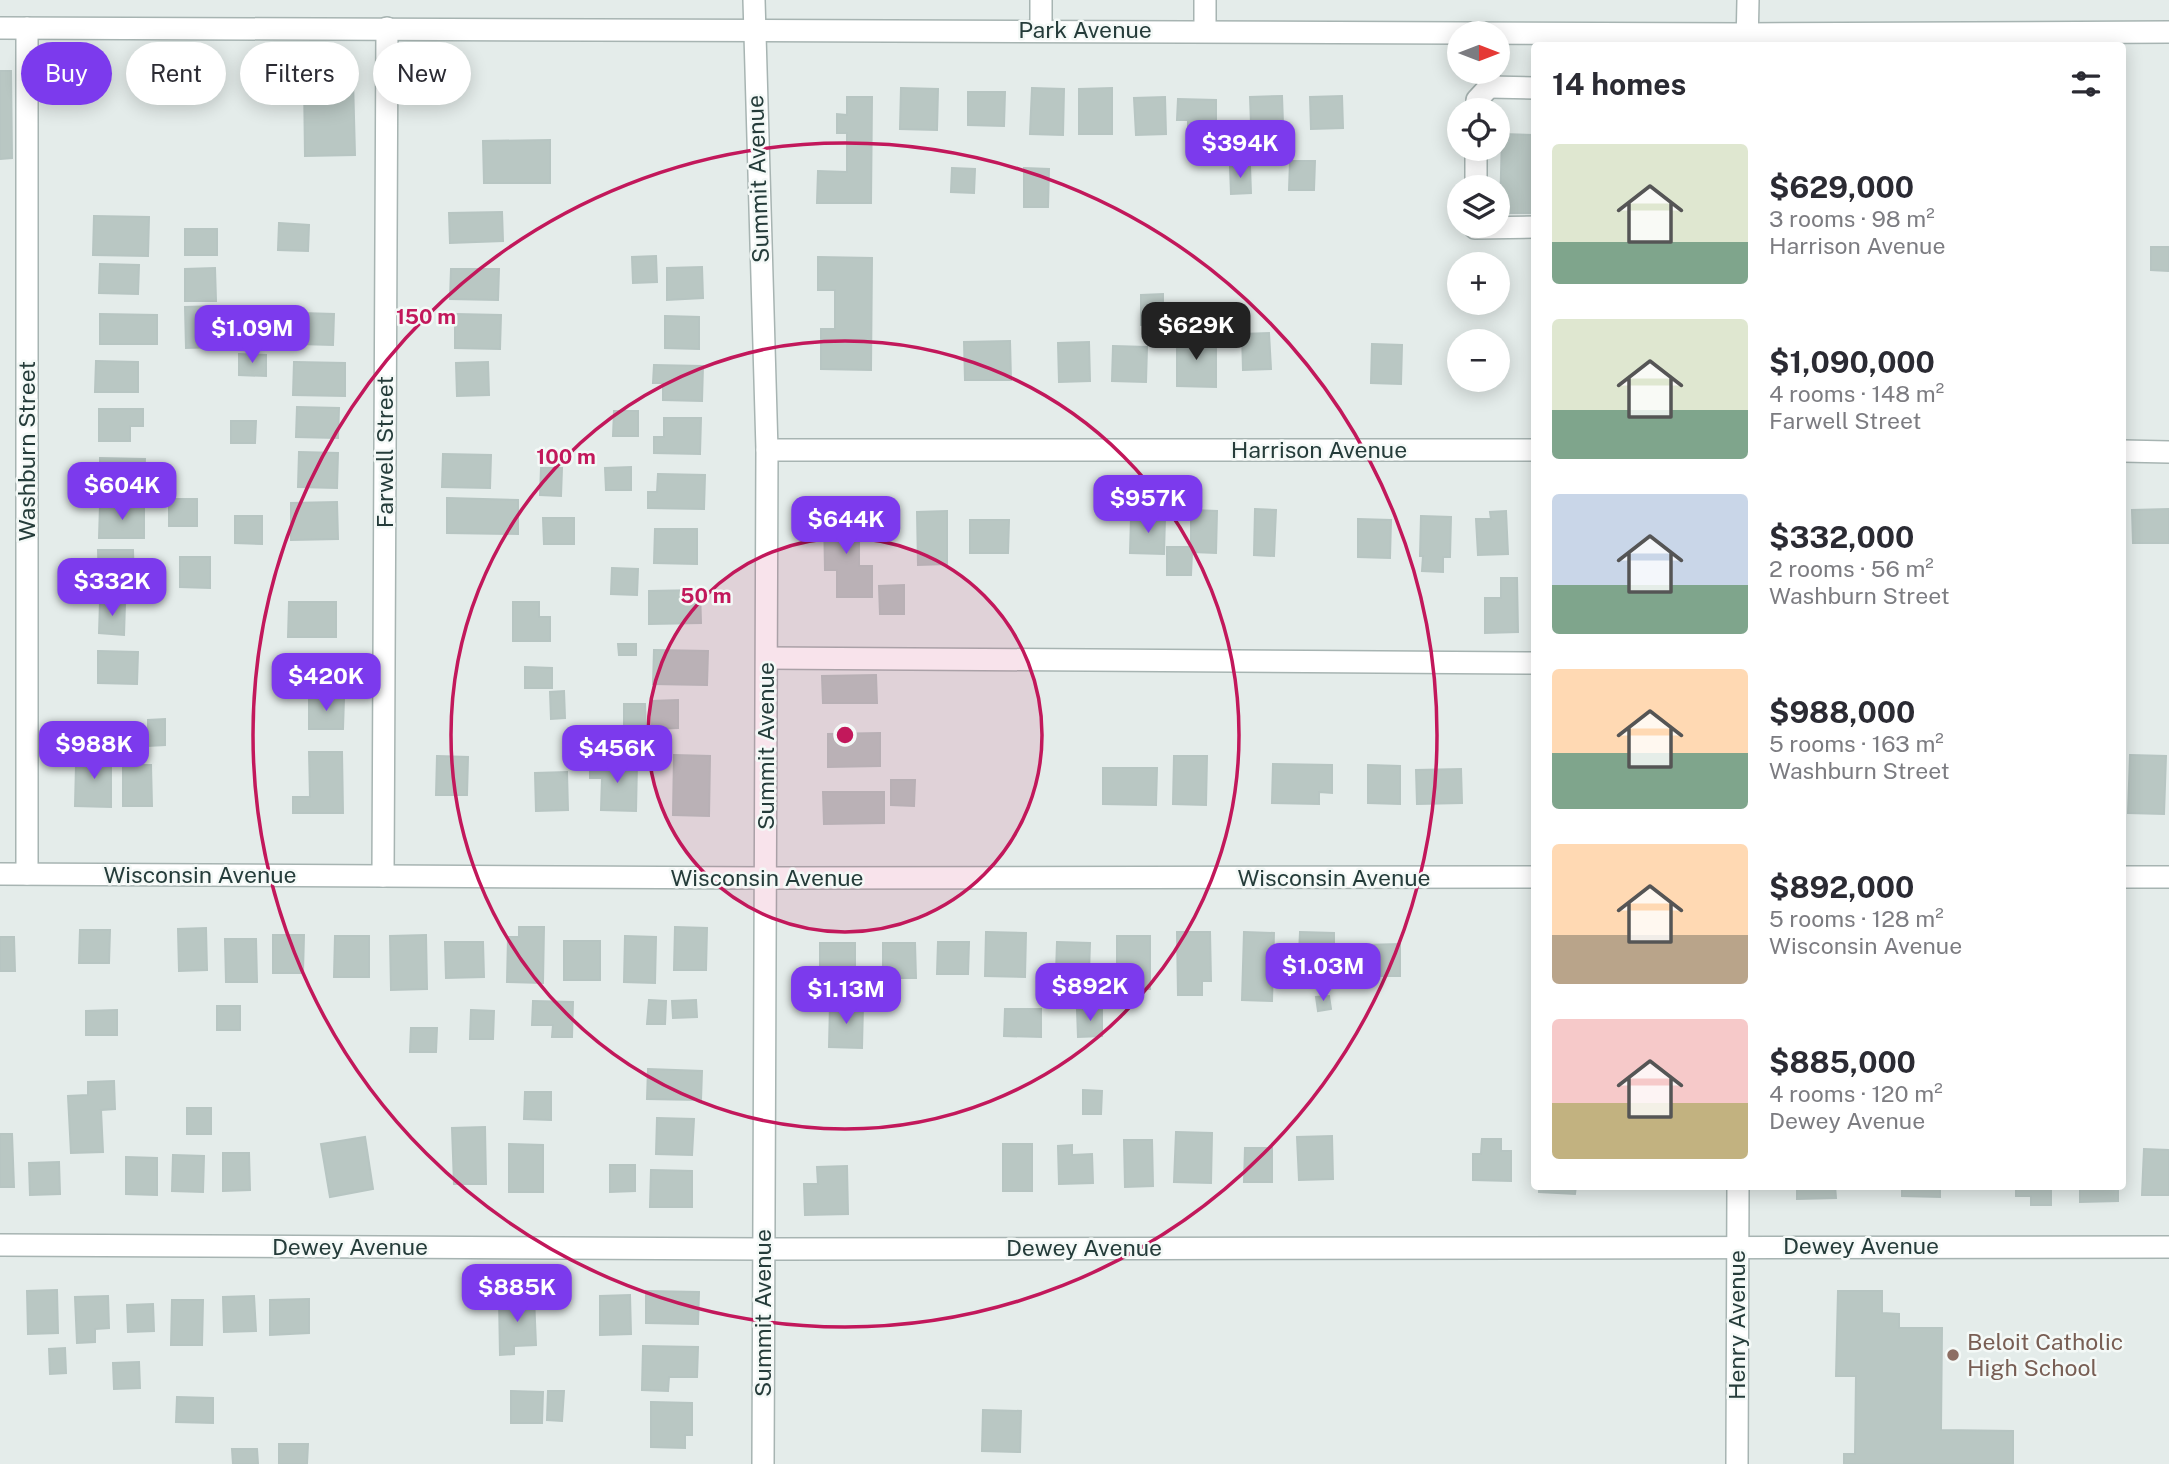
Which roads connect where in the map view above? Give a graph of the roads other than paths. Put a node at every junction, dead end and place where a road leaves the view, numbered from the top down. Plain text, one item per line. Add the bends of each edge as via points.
1 (754, 0) edge
2 (1041, 0) edge
3 (1205, 0) edge
4 (1748, 0) edge
5 (0, 27) edge
6 (27, 27) junction
7 (387, 29) junction
8 (754, 29) junction
9 (1041, 30) junction
10 (1205, 31) junction
11 (2169, 32) edge
12 (1447, 33) edge
13 (1510, 35) edge
14 (1563, 39) edge
15 (1616, 39) edge
16 (1747, 40) edge
17 (1510, 83) edge
18 (1531, 87) edge
19 (1510, 227) edge
20 (1531, 227) edge
21 (767, 450) junction
22 (1531, 450) edge
23 (2126, 452) edge
24 (2169, 452) edge
25 (767, 658) junction
26 (1531, 663) edge
27 (0, 874) edge
28 (27, 874) junction
29 (383, 876) junction
30 (1531, 877) edge
31 (2126, 877) edge
32 (2169, 877) edge
33 (766, 878) junction
34 (1738, 1190) edge
35 (0, 1245) edge
36 (1737, 1246) junction
37 (2169, 1247) edge
38 (763, 1249) junction
39 (763, 1464) edge
40 (1737, 1464) edge

1 - 8 street, Summit Avenue
2 - 9 street
3 - 10 street
4 - 16 street
5 - 6 street, Park Avenue
6 - 7 street, Park Avenue
6 - 28 street, Washburn Street
7 - 8 street, Park Avenue
7 - 29 street, Farwell Street
8 - 9 street, Park Avenue
8 - 21 street, Summit Avenue
9 - 10 street, Park Avenue
10 - 12 street, Park Avenue
11 - 16 street, Park Avenue
13 - 14 street, Park Avenue
14 - 15 street, Park Avenue
15 - 16 street, Park Avenue
17 - 18 street
19 - 20 street
21 - 22 street, Harrison Avenue
21 - 25 street, Summit Avenue
23 - 24 street
25 - 26 street
25 - 33 street, Summit Avenue
27 - 28 street, Wisconsin Avenue
28 - 29 street, Wisconsin Avenue
29 - 33 street, Wisconsin Avenue
30 - 33 street, Wisconsin Avenue
31 - 32 street
33 - 38 street, Summit Avenue
34 - 36 street, Henry Avenue
35 - 38 street, Dewey Avenue
36 - 37 street, Dewey Avenue
36 - 38 street, Dewey Avenue
36 - 40 street, Henry Avenue
38 - 39 street, Summit Avenue

